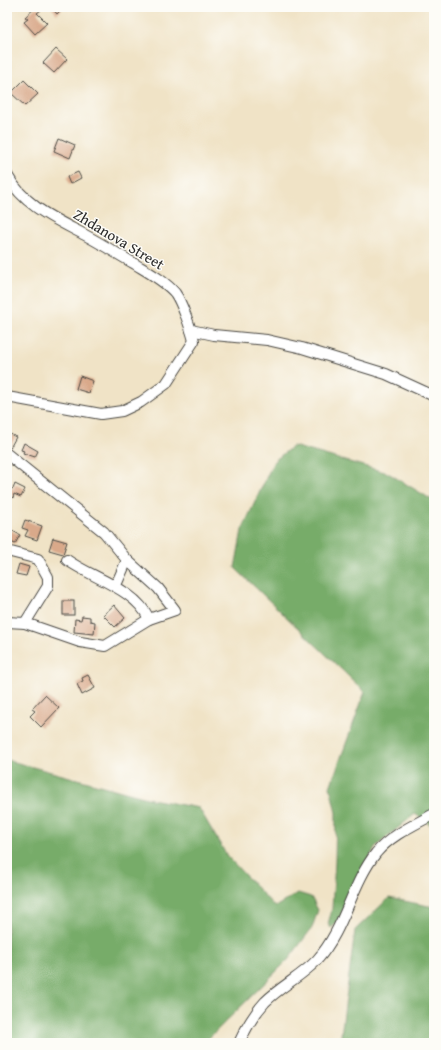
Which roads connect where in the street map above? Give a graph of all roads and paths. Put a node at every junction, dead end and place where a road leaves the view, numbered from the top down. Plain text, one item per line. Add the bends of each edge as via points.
1 (7, 175) edge
2 (191, 330) junction
3 (434, 396) edge
4 (7, 397) edge
5 (7, 454) edge
6 (7, 551) edge
7 (67, 560) dead end
8 (126, 560) junction
9 (116, 585) junction
10 (149, 620) junction
11 (7, 622) edge
12 (25, 623) junction
13 (434, 814) edge
14 (239, 1043) edge

1 - 2 street, Zhdanova Street via 13,187 28,202 51,218 86,235 151,274 175,293
2 - 3 street via 267,340 302,348 386,374
2 - 4 street, Zhdanova Street via 194,341 166,384 141,402 122,411 101,414
5 - 8 street via 104,532
6 - 12 street via 38,559 48,577 48,586
7 - 9 street via 82,571
8 - 9 street
8 - 10 street via 158,588 175,610
9 - 10 street via 146,612
10 - 12 street via 105,646 80,642
11 - 12 street
13 - 14 street via 393,838 377,853 365,870 333,939 318,959 266,1001 254,1015

